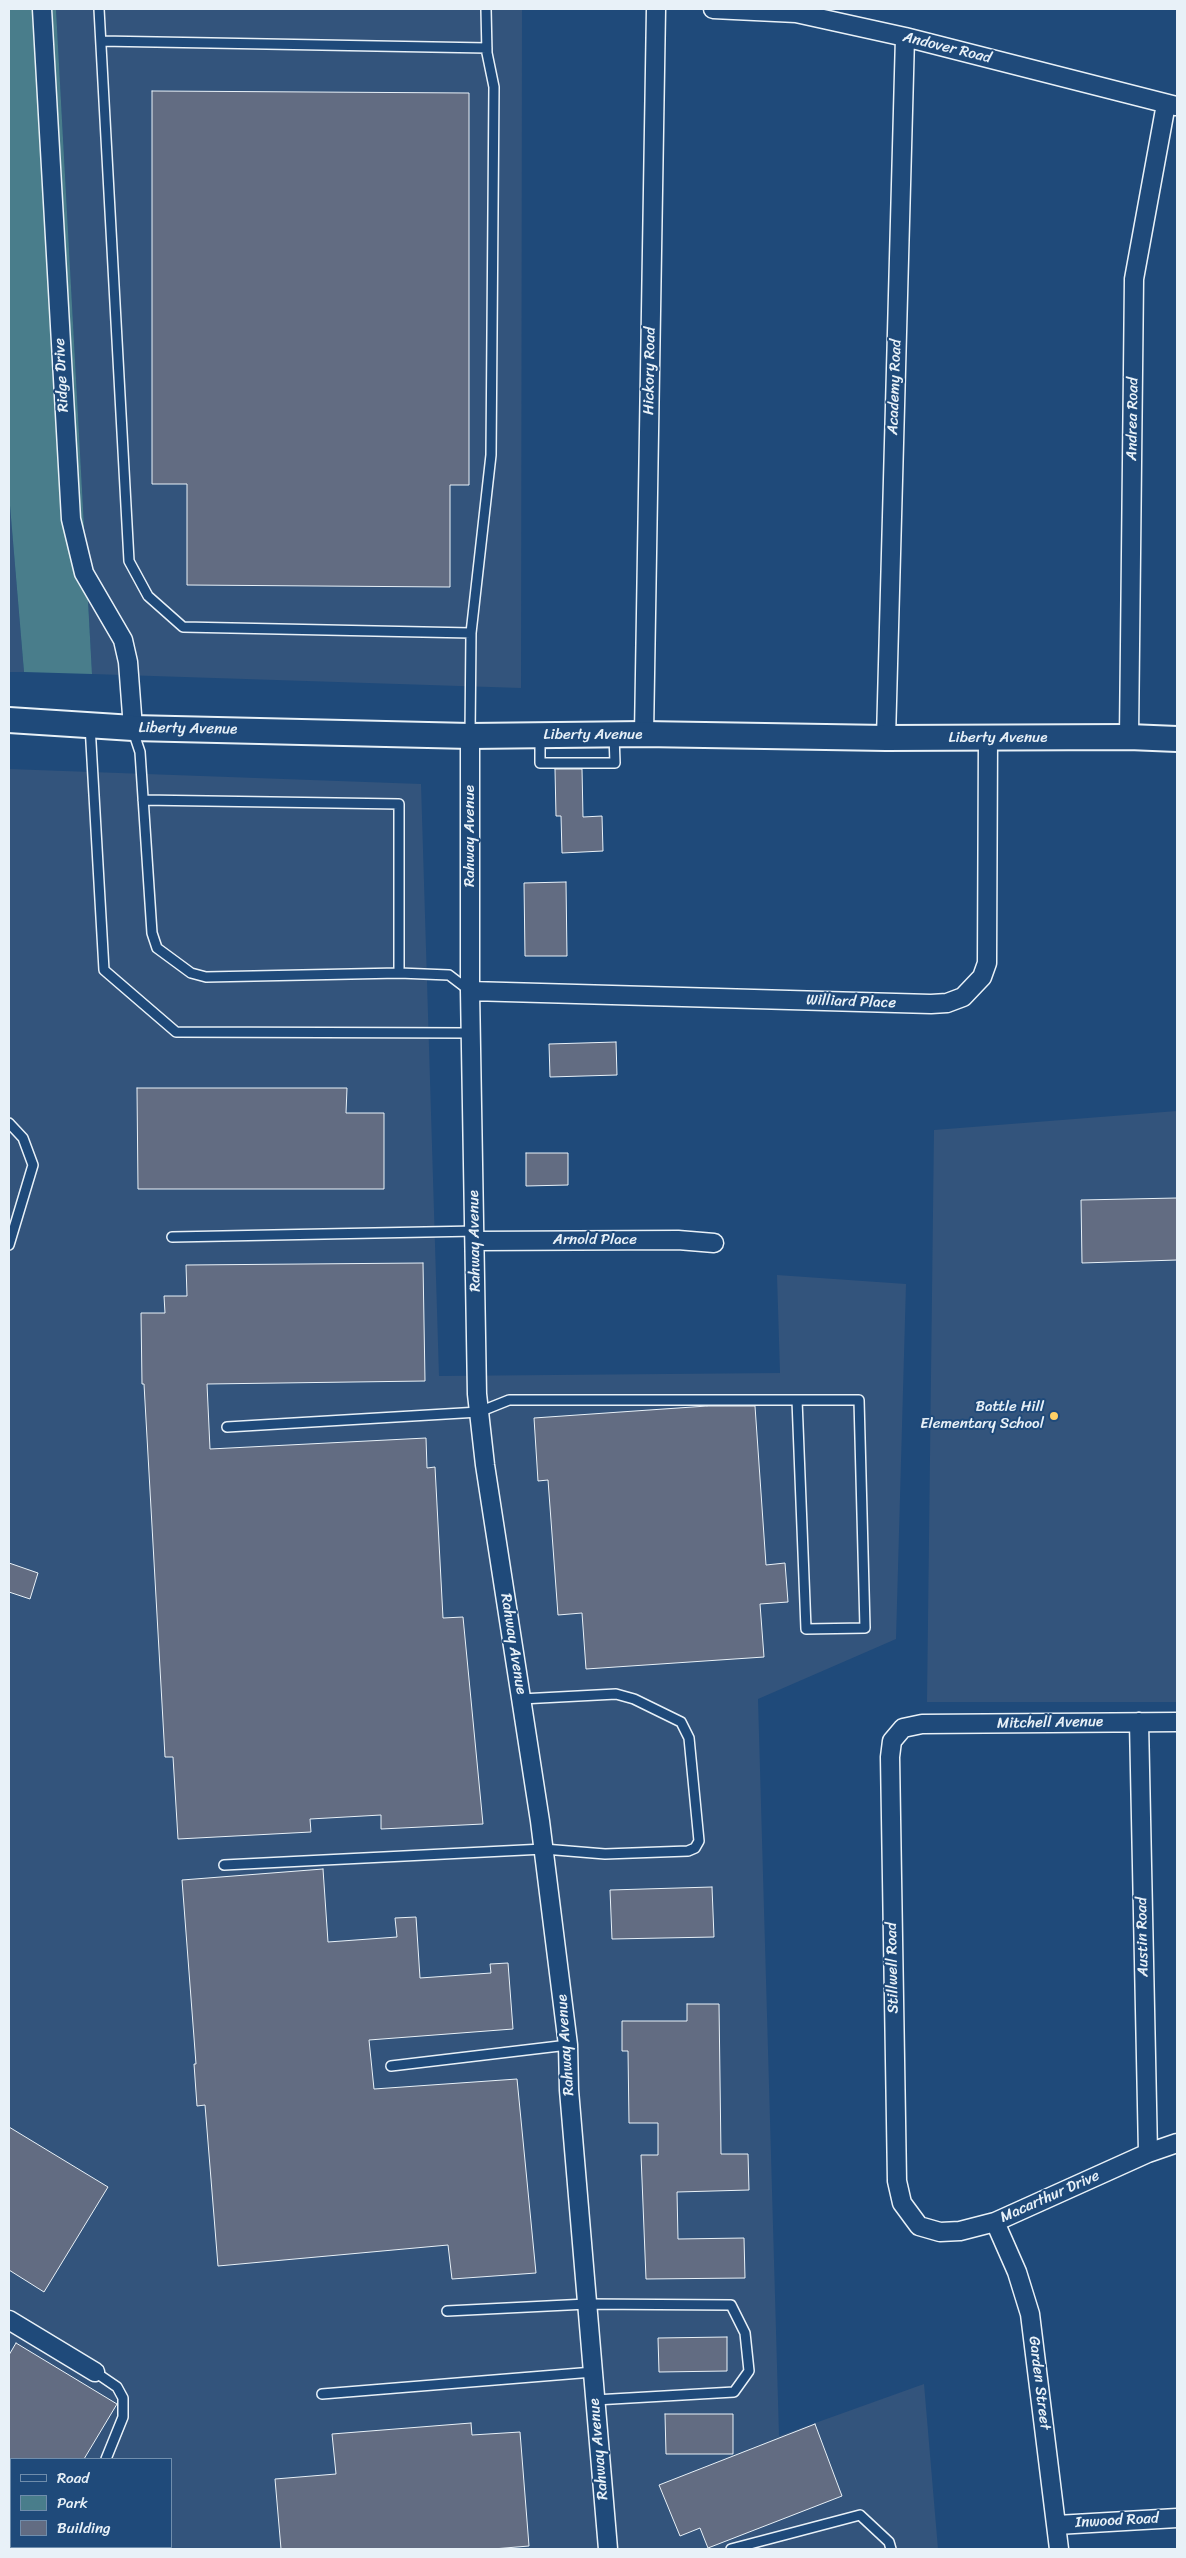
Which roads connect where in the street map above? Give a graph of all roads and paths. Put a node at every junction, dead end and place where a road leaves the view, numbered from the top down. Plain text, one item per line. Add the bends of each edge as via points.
1 (42, 9) edge
2 (99, 9) edge
3 (486, 9) edge
4 (656, 9) edge
5 (713, 9) edge
6 (905, 37) junction
7 (101, 41) junction
8 (487, 48) junction
9 (1172, 105) edge
10 (471, 633) junction
11 (9, 720) edge
12 (90, 725) junction
13 (132, 728) junction
14 (644, 734) junction
15 (470, 736) junction
16 (1129, 737) junction
17 (886, 738) junction
18 (988, 738) junction
19 (1177, 739) edge
20 (142, 800) junction
21 (399, 973) junction
22 (470, 991) junction
23 (471, 1033) junction
24 (9, 1123) edge
25 (476, 1236) junction
26 (172, 1237) dead end
27 (714, 1243) dead end
28 (9, 1245) edge
29 (797, 1400) junction
30 (479, 1412) junction
31 (227, 1427) dead end
32 (521, 1700) junction
33 (1139, 1722) junction
34 (1177, 1722) edge
35 (922, 1724) joint
36 (544, 1849) junction
37 (224, 1865) dead end
38 (568, 2045) junction
39 (391, 2066) dead end
40 (1177, 2143) edge
41 (1148, 2153) junction
42 (995, 2222) junction
43 (919, 2226) joint
44 (587, 2304) junction
45 (447, 2311) dead end
46 (9, 2320) edge
47 (95, 2372) joint
48 (592, 2372) junction
49 (322, 2394) dead end
50 (595, 2400) junction
51 (106, 2458) edge
52 (1177, 2518) edge
53 (1057, 2525) junction
54 (608, 2549) edge
55 (731, 2549) edge
56 (891, 2549) edge
57 (1059, 2549) edge

1 - 13 street, Ridge Drive via 71,519 84,573 123,640 128,662
2 - 7 lane
3 - 8 lane
4 - 14 street, Hickory Road
5 - 6 street, Andover Road via 796,12
6 - 9 street, Andover Road
6 - 17 street, Academy Road
7 - 8 lane
7 - 10 lane via 129,561 148,596 184,627
8 - 10 lane via 494,87 491,454
9 - 16 street, Andrea Road via 1134,279
10 - 15 lane
11 - 12 street, Liberty Avenue
12 - 13 street, Liberty Avenue
12 - 23 lane via 104,970 176,1032
13 - 15 street, Liberty Avenue
13 - 20 lane via 140,752
14 - 15 street, Liberty Avenue
14 - 17 street, Liberty Avenue
15 - 22 street, Rahway Avenue
16 - 18 street, Liberty Avenue
16 - 19 street, Liberty Avenue
17 - 18 street, Liberty Avenue
18 - 22 street, Williard Place via 988,948 982,977 963,997 931,1004
20 - 21 lane via 152,933 157,948 191,973 206,977
20 - 21 lane via 399,804
21 - 22 lane via 449,975
22 - 23 street, Rahway Avenue
23 - 25 street, Rahway Avenue
24 - 28 lane via 23,1138 33,1165
25 - 26 lane
25 - 27 street, Arnold Place
25 - 30 street, Rahway Avenue
29 - 29 lane via 859,1400 865,1628 806,1628
29 - 30 lane via 509,1400
30 - 31 lane
30 - 32 street, Rahway Avenue
32 - 36 street, Rahway Avenue
32 - 36 lane via 616,1694 634,1699 681,1722 689,1738 699,1841 695,1848 688,1851 605,1854
33 - 34 street, Mitchell Avenue
33 - 35 street, Mitchell Avenue
33 - 41 street, Austin Road
35 - 43 street, Stillwell Road via 903,1728 892,1741 890,1757 897,2181 902,2203
36 - 37 lane
36 - 38 street, Rahway Avenue
38 - 39 lane
38 - 44 street, Rahway Avenue
40 - 41 street, Macarthur Drive
41 - 42 street, Macarthur Drive
42 - 43 street, Macarthur Drive via 960,2231 940,2232
42 - 53 street, Garden Street via 1017,2272 1030,2314
44 - 45 lane
44 - 48 street, Rahway Avenue
44 - 50 lane via 731,2305 745,2333 749,2371 734,2392
46 - 47 street
47 - 51 lane via 117,2387 123,2398 123,2417
48 - 49 lane
48 - 50 street, Rahway Avenue
50 - 54 street, Rahway Avenue
52 - 53 street, Inwood Road
53 - 57 street, Garden Street
55 - 56 lane via 860,2515 889,2542

